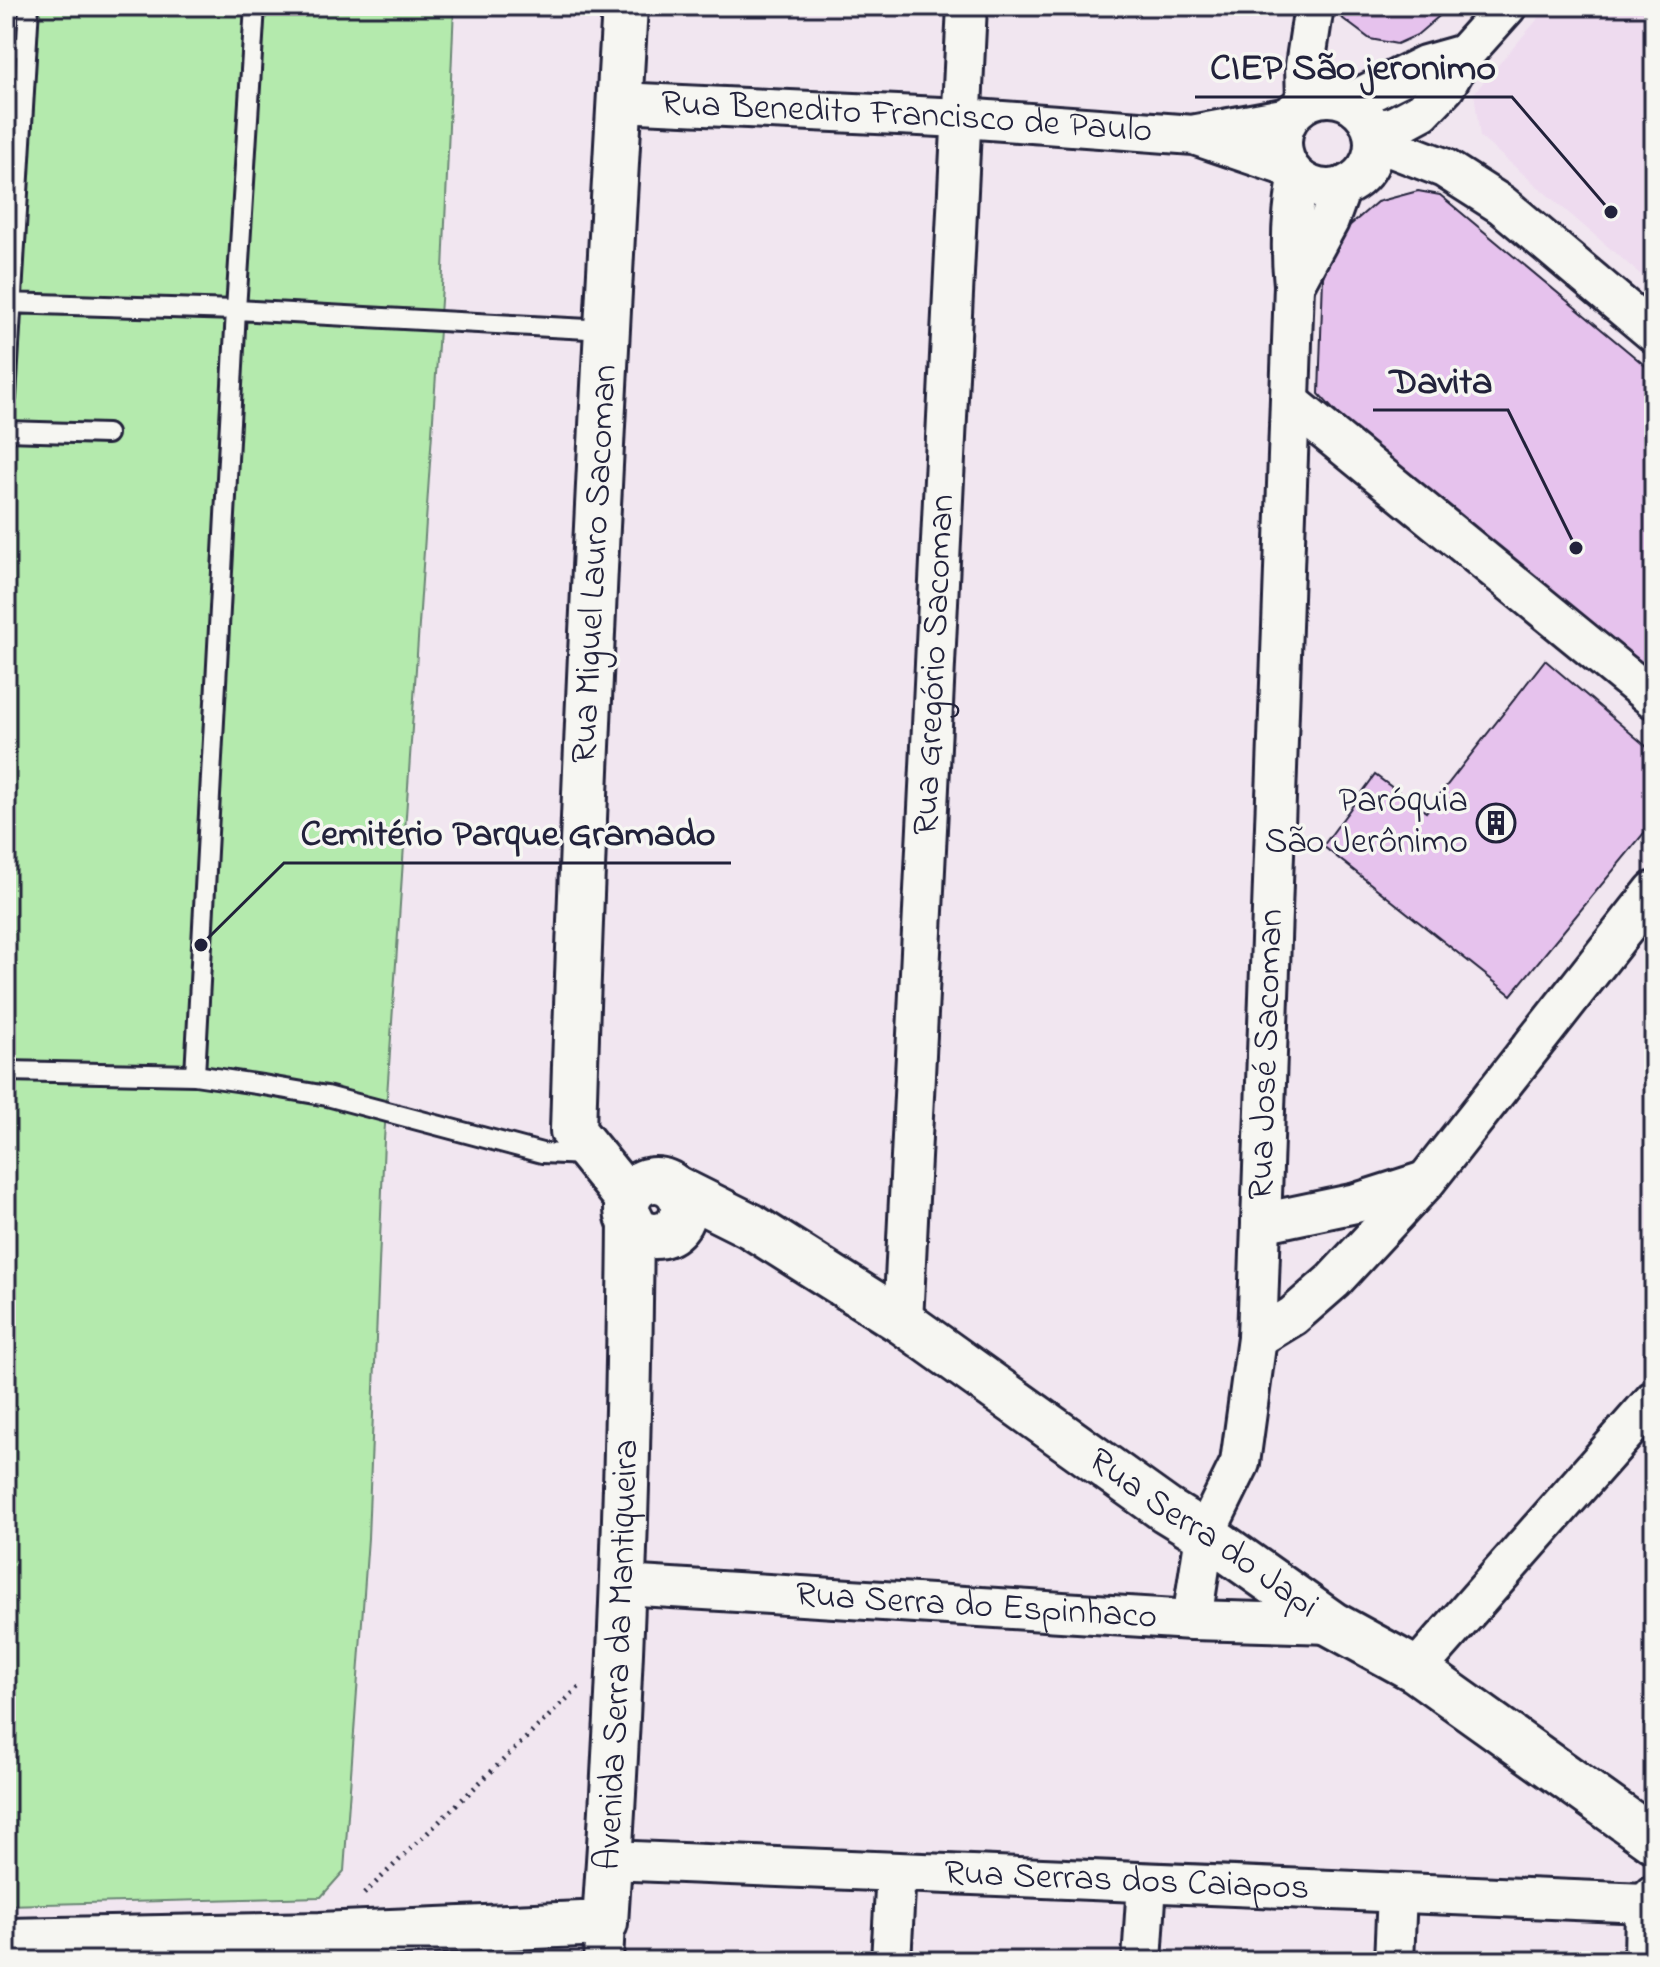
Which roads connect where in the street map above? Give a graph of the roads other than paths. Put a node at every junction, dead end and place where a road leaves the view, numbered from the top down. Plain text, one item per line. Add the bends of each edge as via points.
1 (29, 6) edge
2 (255, 6) edge
3 (625, 6) edge
4 (967, 6) edge
5 (1507, 6) edge
6 (1314, 11) edge
7 (6, 47) edge
8 (26, 47) junction
9 (1464, 54) junction
10 (619, 102) junction
11 (1320, 105) junction
12 (962, 118) junction
13 (1194, 135) junction
14 (1374, 137) junction
15 (1293, 173) junction
16 (1341, 188) junction
17 (1294, 285) junction
18 (9, 303) edge
19 (236, 310) junction
20 (607, 330) junction
21 (1654, 333) edge
22 (6, 397) edge
23 (1290, 402) junction
24 (6, 431) edge
25 (107, 434) dead end
26 (1654, 699) edge
27 (1654, 891) edge
28 (6, 1071) edge
29 (195, 1075) junction
30 (592, 1156) junction
31 (1426, 1181) junction
32 (656, 1213) junction
33 (1261, 1223) junction
34 (903, 1322) junction
35 (1257, 1338) junction
36 (1654, 1400) edge
37 (1205, 1534) junction
38 (623, 1585) junction
39 (1192, 1620) junction
40 (1332, 1624) junction
41 (1416, 1670) junction
42 (1654, 1840) edge
43 (609, 1860) junction
44 (896, 1872) junction
45 (1147, 1883) junction
46 (1397, 1893) junction
47 (1650, 1899) edge
48 (6, 1941) edge
49 (604, 1942) edge
50 (320, 1948) edge
51 (891, 1961) edge
52 (1142, 1961) edge
53 (1394, 1961) edge
54 (1644, 1961) edge

1 - 8 lane
2 - 19 lane
3 - 10 street, Rua Miguel Lauro Sacoman
4 - 12 street, Rua Gregório Sacoman
5 - 9 street
6 - 11 street via 1335,67
7 - 8 lane
8 - 18 lane
9 - 11 street, Rua Benedito Francisco de Paulo
9 - 14 street via 1445,87 1422,111
10 - 12 street, Rua Benedito Francisco de Paulo
10 - 20 street, Rua Miguel Lauro Sacoman
11 - 13 street, Rua Benedito Francisco de Paulo
11 - 14 street via 1361,110
11 - 15 street via 1283,133 1282,151
12 - 13 street, Rua Benedito Francisco de Paulo
12 - 34 street, Rua Gregório Sacoman
13 - 15 street, Rua Benedito Francisco de Paulo
14 - 16 street via 1366,170
14 - 21 street via 1444,168 1502,205
15 - 16 street via 1311,187
15 - 17 street, Rua José Sacoman
16 - 17 street, Rua José Sacoman
17 - 23 street, Rua José Sacoman
18 - 19 lane
18 - 22 lane
19 - 20 lane
19 - 29 lane
20 - 30 street, Rua Miguel Lauro Sacoman via 573,1131
23 - 26 street
23 - 33 street, Rua José Sacoman
24 - 25 lane
27 - 31 street
28 - 29 lane
29 - 30 lane via 327,1096 542,1153
30 - 32 street, Rua Miguel Lauro Sacoman
31 - 33 street via 1356,1203
31 - 35 street via 1333,1281
32 - 34 street, Rua Serra do Japi via 751,1226
32 - 38 street, Avenida Serra da Mantiqueira via 630,1349
33 - 35 street, Rua José Sacoman
34 - 37 street, Rua Serra do Japi
35 - 37 street, Rua José Sacoman via 1240,1463
36 - 41 street
37 - 39 street, Rua José Sacoman
37 - 40 street, Rua Serra do Japi
38 - 39 street, Rua Serra do Espinhaco
38 - 43 street, Avenida Serra da Mantiqueira
39 - 40 street, Rua Serra do Espinhaco
40 - 41 street, Rua Serra do Japi
41 - 42 street, Rua Serra do Japi
43 - 44 street, Rua Serras dos Caiapos
43 - 49 street, Avenida Serra da Mantiqueira
44 - 45 street, Rua Serras dos Caiapos
44 - 51 street
45 - 46 street, Rua Serras dos Caiapos
45 - 52 street
46 - 47 street, Rua Serras dos Caiapos
46 - 53 street
47 - 54 street
48 - 50 street
49 - 50 street

